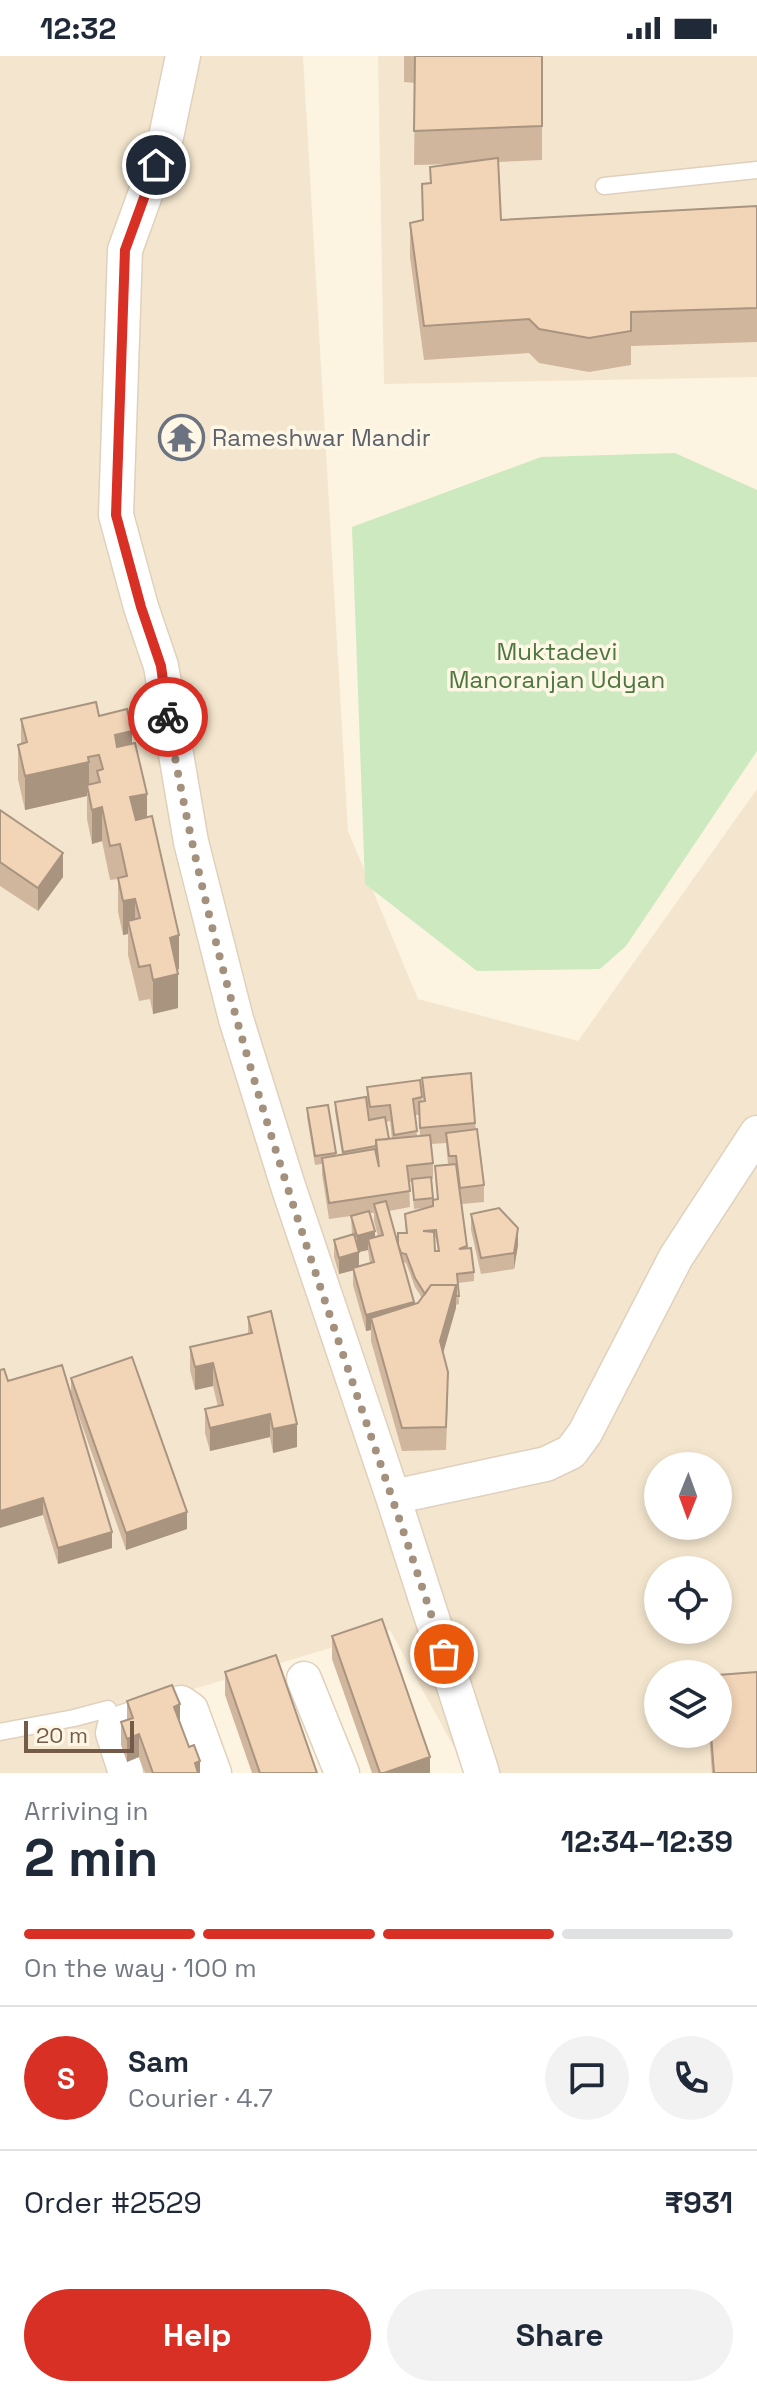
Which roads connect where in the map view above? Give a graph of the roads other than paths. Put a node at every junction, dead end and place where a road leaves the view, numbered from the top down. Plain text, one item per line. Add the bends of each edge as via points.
1 (183, 56) edge
2 (757, 170) edge
3 (604, 186) dead end
4 (757, 1133) edge
5 (393, 1497) junction
6 (304, 1679) dead end
7 (108, 1709) dead end
8 (0, 1732) edge
9 (126, 1773) edge
10 (214, 1773) edge
11 (342, 1773) edge
12 (482, 1773) edge

1 - 5 street via 166,137 125,250 116,515 161,666 191,842 236,1019
2 - 3 lane
4 - 5 street via 676,1257 571,1452 546,1464
5 - 12 street
6 - 11 street
7 - 8 lane
9 - 10 street via 115,1725 181,1703 191,1710

